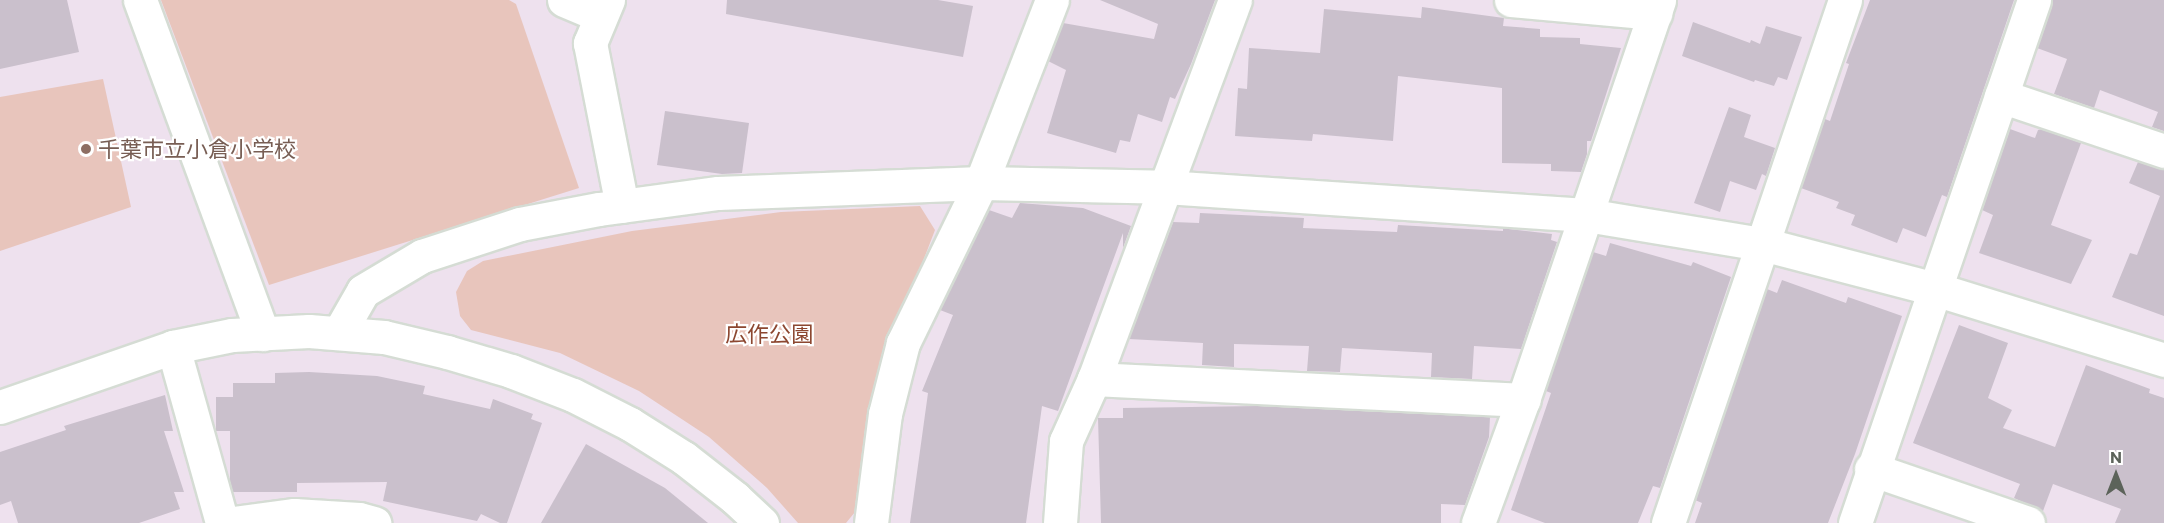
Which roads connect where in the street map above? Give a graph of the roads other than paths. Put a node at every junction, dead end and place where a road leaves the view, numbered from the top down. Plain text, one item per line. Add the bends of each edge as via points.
1 (140, 0) edge
2 (564, 0) edge
3 (1052, 0) edge
4 (1235, 0) edge
5 (1511, 0) edge
6 (1845, 0) edge
7 (2034, 0) edge
8 (1657, 6) edge
9 (603, 8) edge
10 (2001, 96) junction
11 (2164, 152) edge
12 (981, 183) junction
13 (1165, 187) junction
14 (622, 206) junction
15 (1586, 215) junction
16 (1762, 244) junction
17 (1935, 289) junction
18 (339, 333) junction
19 (262, 334) junction
20 (173, 347) junction
21 (2164, 360) edge
22 (1094, 378) junction
23 (1523, 400) junction
24 (0, 407) edge
25 (1871, 469) junction
26 (222, 523) edge
27 (233, 523) edge
28 (374, 523) edge
29 (762, 523) edge
30 (871, 523) edge
31 (1060, 523) edge
32 (1478, 523) edge
33 (1668, 523) edge
34 (1855, 523) edge
35 (2028, 523) edge

1 - 19 street
2 - 9 street
3 - 12 street
4 - 13 street
5 - 8 street
6 - 16 street
7 - 10 street
8 - 15 street
9 - 14 street via 590,43
10 - 11 street
10 - 17 street
12 - 13 street
12 - 14 street via 718,193
12 - 30 street via 903,344 885,414
13 - 15 street
13 - 22 street
14 - 18 street via 520,224 422,256 363,291
15 - 16 street
15 - 23 street
16 - 17 street
16 - 33 street
17 - 21 street
17 - 25 street
18 - 19 street
18 - 29 street via 384,337 447,351 573,395 684,458
19 - 20 street via 232,335
20 - 24 street
20 - 26 street
22 - 23 street
22 - 31 street via 1066,441
23 - 32 street
25 - 34 street
25 - 35 street
27 - 28 street via 294,515

